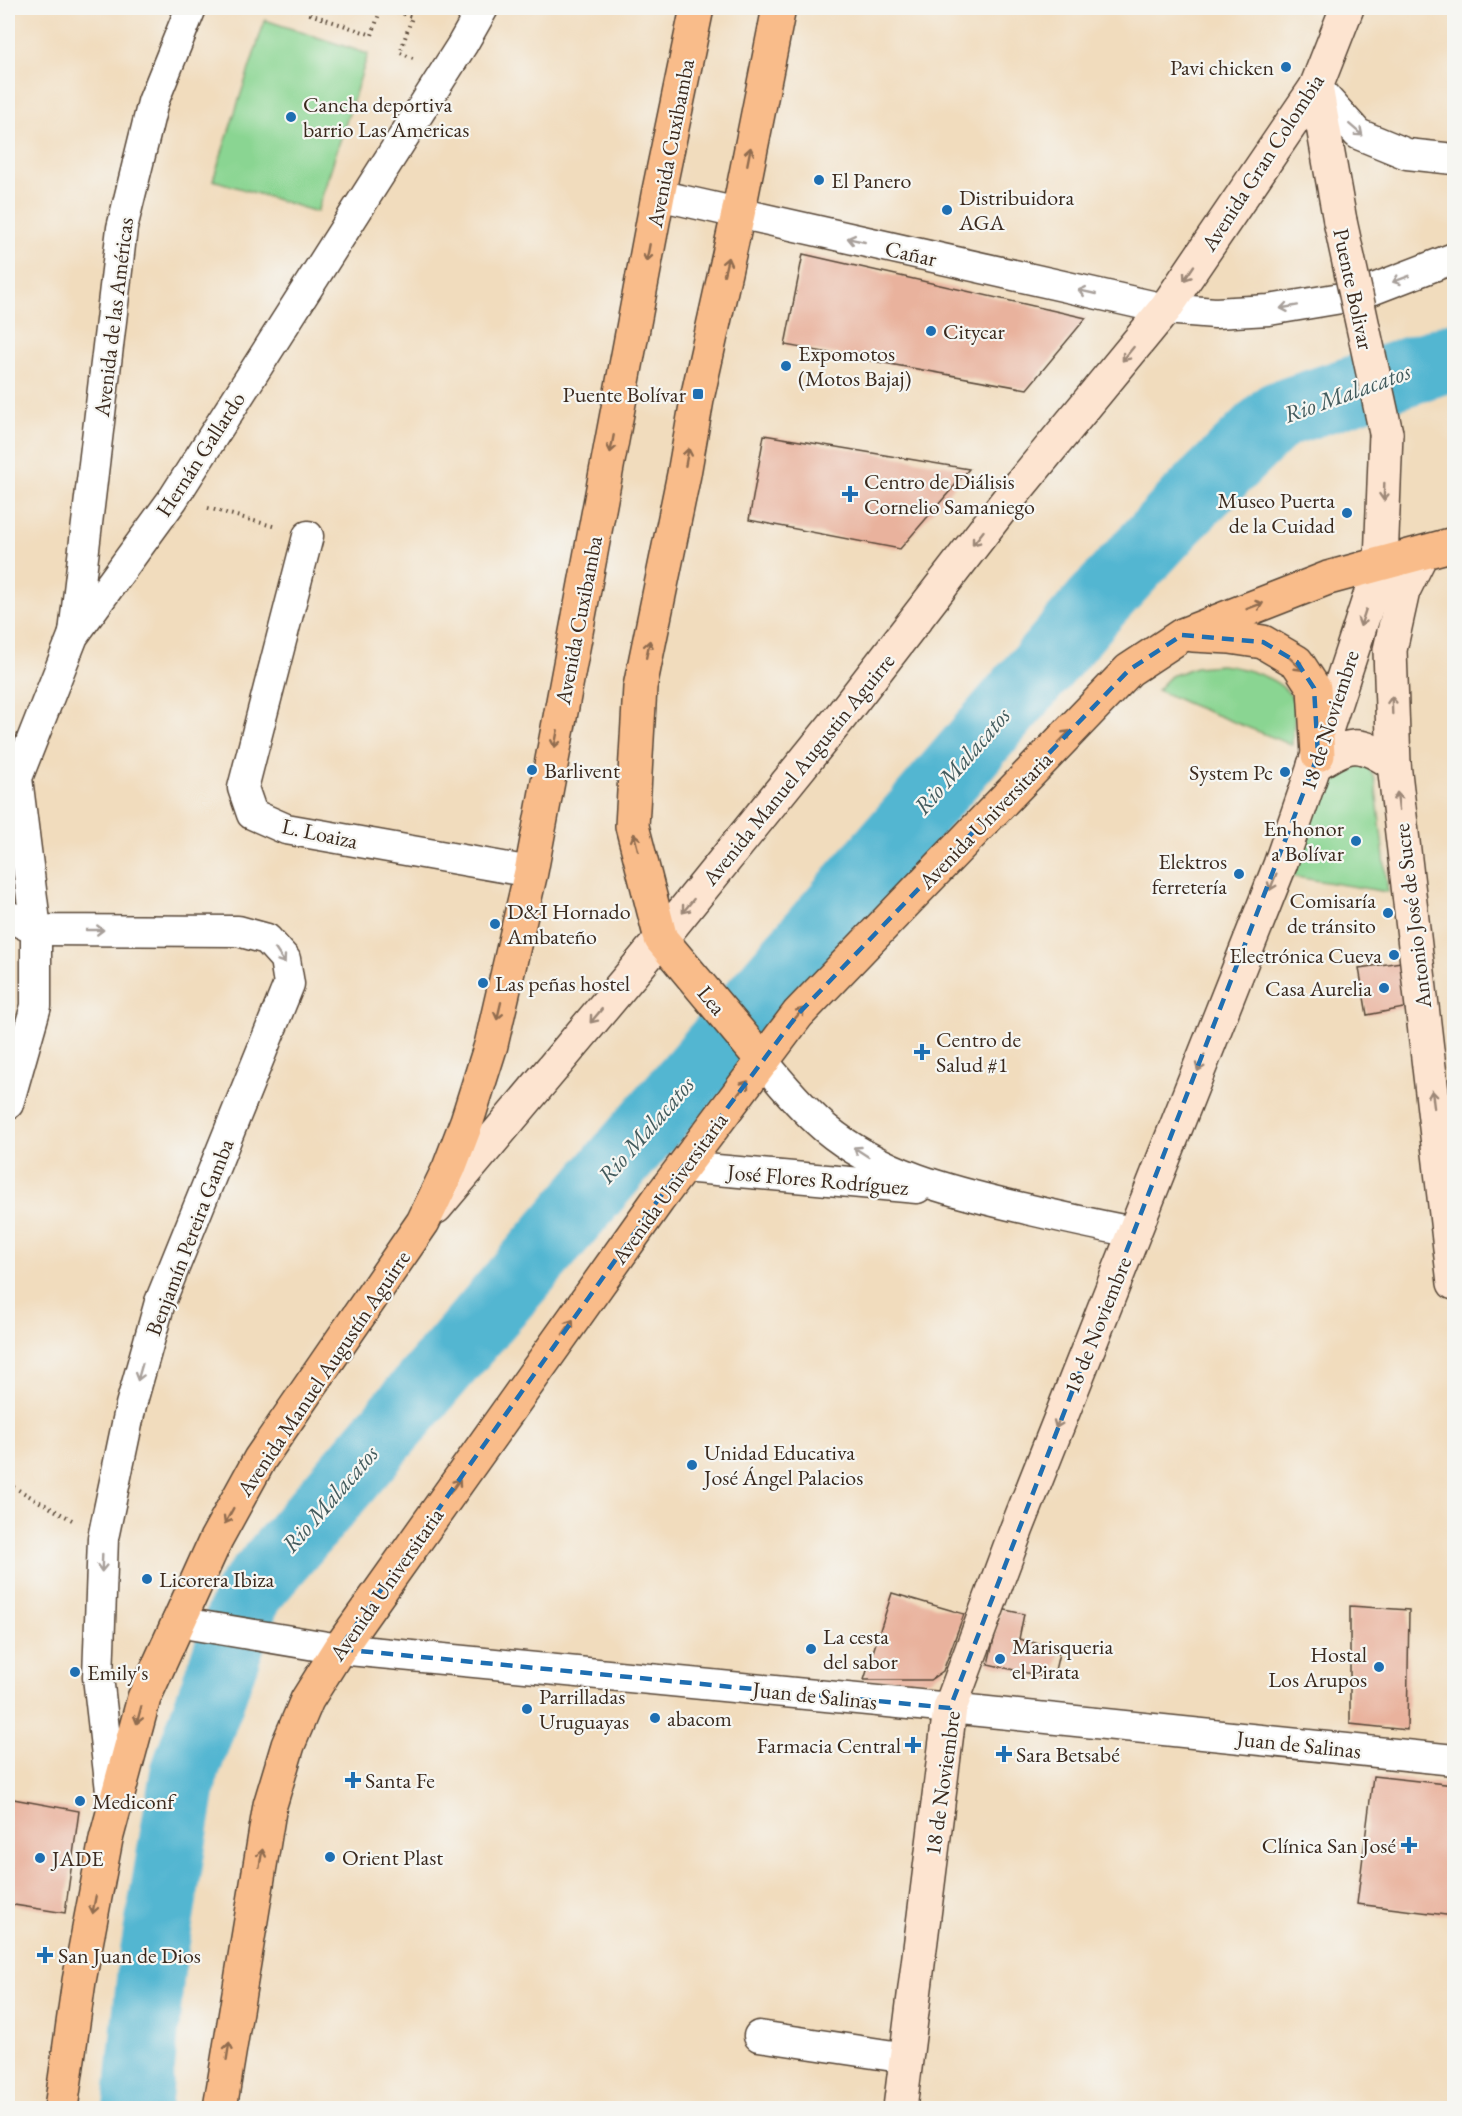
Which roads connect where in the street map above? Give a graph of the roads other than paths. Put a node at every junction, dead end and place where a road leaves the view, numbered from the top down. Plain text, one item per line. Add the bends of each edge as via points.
1 (191, 8) edge
2 (483, 8) edge
3 (697, 8) edge
4 (779, 8) edge
5 (1347, 8) edge
6 (1316, 87) junction
7 (1455, 159) edge
8 (658, 195) junction
9 (738, 214) junction
10 (1455, 258) edge
11 (1165, 309) junction
12 (308, 536) road end
13 (1455, 544) edge
14 (1422, 554) junction
15 (1381, 562) junction
16 (1182, 635) junction
17 (73, 636) junction
18 (1316, 760) junction
19 (1394, 764) junction
20 (531, 872) junction
21 (8, 916) edge
22 (36, 930) junction
23 (661, 939) junction
24 (763, 1061) junction
25 (8, 1104) edge
26 (683, 1167) junction
27 (953, 1191) junction
28 (423, 1222) junction
29 (1134, 1232) junction
30 (1455, 1283) edge
31 (189, 1624) junction
32 (325, 1647) junction
33 (950, 1708) junction
34 (1455, 1760) edge
35 (114, 1810) junction
36 (759, 2036) dead end
37 (907, 2058) junction
38 (61, 2109) edge
39 (220, 2109) edge
40 (900, 2109) edge

1 - 17 street, Avenida de las Américas via 153,102 122,228
2 - 17 street, Hernán Gallardo via 173,499
3 - 8 main road, Avenida Cuxibamba
9 -> 4 main road
5 - 6 street, Avenida Gran Colombia
6 -> 7 street via 1358,134 1407,154
6 -> 11 street, Avenida Gran Colombia
6 -> 15 street, Puente Bolivar, bridge via 1340,221 1386,433
8 - 9 street, Cañar
8 -> 20 main road, Avenida Cuxibamba
11 -> 9 street, Cañar
23 -> 9 main road via 632,826 640,687
10 -> 11 street, Cañar via 1347,297 1269,310 1215,313
11 -> 23 street, Avenida Manuel Augustin Aguirre via 1007,501 838,720
12 - 20 street, L. Loaiza via 243,788 252,814 286,829
13 - 14 main road, Avenida Universitaria
14 - 15 main road, Avenida Universitaria
19 -> 14 street, Antonio José de Sucre via 1390,650 1403,591
16 -> 15 main road, Avenida Universitaria via 1328,578
15 -> 18 street, 18 de Noviembre
16 -> 18 main road via 1263,642 1297,662 1314,688
24 -> 16 main road, Avenida Universitaria via 798,1014 1129,670
17 - 22 street, Hernán Gallardo via 17,778
18 - 19 street via 1358,746
18 -> 29 street, 18 de Noviembre via 1280,865
30 -> 19 street, Antonio José de Sucre
20 -> 28 main road, Avenida Cuxibamba via 490,1045 467,1121
21 - 22 street, Benjamín Pereira Gamba
22 - 25 street, Hernán Gallardo via 36,1006
22 -> 35 street, Benjamín Pereira Gamba via 238,931 267,939 285,959 289,984 159,1302 131,1406 103,1538 98,1677
23 - 24 main road, Lea
23 -> 28 street, Avenida Manuel Augustin Aguirre
26 -> 24 main road, Avenida Universitaria
27 -> 24 street, José Flores Rodríguez via 908,1177 826,1129
26 - 27 street, José Flores Rodríguez
32 -> 26 main road, Avenida Universitaria
27 - 29 street, José Flores Rodríguez
28 -> 31 main road, Avenida Manuel Augustín Aguirre via 260,1459 216,1539
29 -> 33 street, 18 de Noviembre
31 - 32 street, Juan de Salinas
31 -> 35 main road, Avenida Manuel Augustín Aguirre via 144,1698
32 - 33 street, Juan de Salinas
39 -> 32 main road, Avenida Universitaria via 270,1805
33 - 34 street, Juan de Salinas
33 - 37 street, 18 de Noviembre
35 -> 38 main road, Avenida Manuel Augustín Aguirre via 79,1981
36 - 37 street
37 - 40 street, 18 de Noviembre

